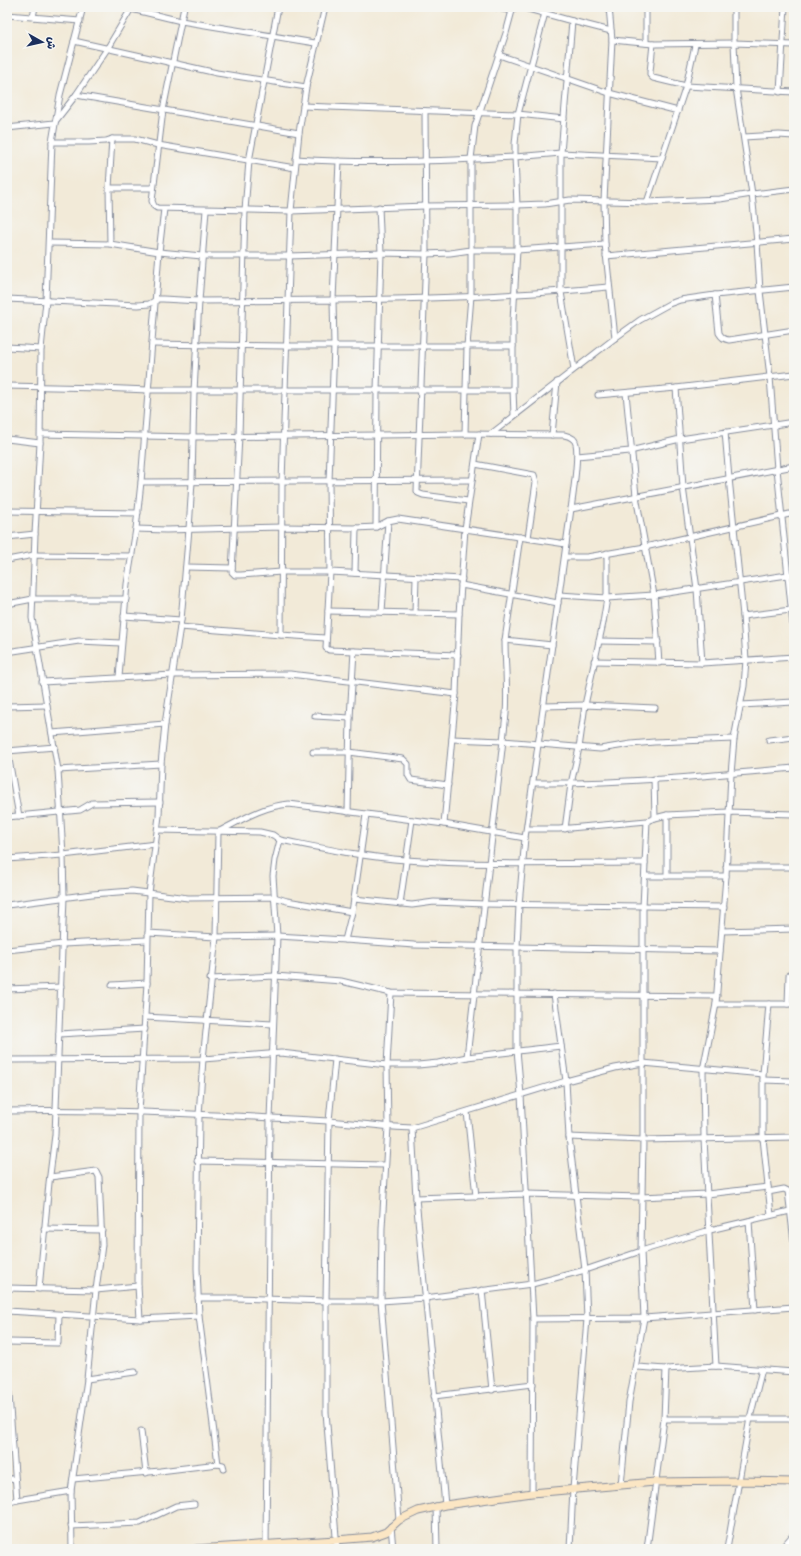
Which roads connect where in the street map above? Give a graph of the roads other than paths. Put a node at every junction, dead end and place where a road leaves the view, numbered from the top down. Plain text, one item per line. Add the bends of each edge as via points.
1 (35, 7) edge
2 (83, 7) edge
3 (123, 7) edge
4 (184, 7) edge
5 (278, 7) edge
6 (325, 7) edge
7 (494, 7) edge
8 (521, 7) edge
9 (609, 7) edge
10 (646, 7) edge
11 (734, 7) edge
12 (785, 7) edge
13 (132, 8) edge
14 (513, 9) edge
15 (545, 13) junction
16 (7, 15) edge
17 (33, 17) junction
18 (80, 20) junction
19 (181, 21) junction
20 (572, 21) junction
21 (611, 31) junction
22 (272, 36) junction
23 (612, 40) junction
24 (74, 41) junction
25 (315, 43) junction
26 (734, 43) junction
27 (646, 44) junction
28 (653, 44) junction
29 (695, 45) junction
30 (782, 45) junction
31 (794, 45) edge
32 (107, 49) junction
33 (499, 55) junction
34 (172, 64) junction
35 (532, 66) junction
36 (568, 78) junction
37 (263, 81) junction
38 (686, 86) junction
39 (306, 87) junction
40 (736, 88) junction
41 (780, 92) junction
42 (794, 92) edge
43 (609, 93) junction
44 (76, 95) junction
45 (303, 106) junction
46 (163, 110) junction
47 (678, 111) junction
48 (425, 112) junction
49 (480, 114) junction
50 (518, 114) junction
51 (564, 119) junction
52 (54, 123) junction
53 (255, 125) junction
54 (7, 128) edge
55 (299, 133) junction
56 (794, 136) edge
57 (744, 137) junction
58 (112, 139) junction
59 (52, 142) junction
60 (158, 145) junction
61 (561, 153) junction
62 (606, 154) junction
63 (515, 157) junction
64 (662, 158) junction
65 (296, 159) junction
66 (471, 159) junction
67 (249, 161) junction
68 (339, 161) junction
69 (425, 161) junction
70 (295, 168) junction
71 (109, 188) junction
72 (153, 188) junction
73 (794, 189) edge
74 (752, 194) junction
75 (561, 201) junction
76 (604, 201) junction
77 (647, 202) junction
78 (471, 205) junction
79 (517, 205) junction
80 (426, 206) junction
81 (379, 207) junction
82 (164, 208) junction
83 (337, 209) junction
84 (206, 210) junction
85 (245, 210) junction
86 (291, 211) junction
87 (794, 239) edge
88 (757, 242) junction
89 (49, 243) junction
90 (110, 244) junction
91 (605, 244) junction
92 (561, 247) junction
93 (471, 250) junction
94 (517, 250) junction
95 (159, 252) junction
96 (381, 253) junction
97 (335, 254) junction
98 (426, 254) junction
99 (244, 255) junction
100 (202, 256) junction
101 (289, 256) junction
102 (606, 256) junction
103 (608, 287) junction
104 (794, 287) edge
105 (760, 291) junction
106 (561, 292) junction
107 (514, 295) junction
108 (715, 295) junction
109 (471, 296) junction
110 (7, 299) edge
111 (380, 299) junction
112 (424, 299) junction
113 (243, 300) junction
114 (288, 300) junction
115 (333, 300) junction
116 (46, 301) junction
117 (156, 301) junction
118 (199, 301) junction
119 (794, 330) edge
120 (764, 335) junction
121 (615, 338) junction
122 (152, 344) junction
123 (197, 345) junction
124 (378, 345) junction
125 (242, 346) junction
126 (286, 346) junction
127 (334, 346) junction
128 (423, 346) junction
129 (467, 346) junction
130 (513, 346) junction
131 (7, 347) edge
132 (41, 349) junction
133 (574, 368) junction
134 (794, 374) edge
135 (770, 377) junction
136 (557, 382) junction
137 (7, 386) edge
138 (40, 386) junction
139 (676, 388) junction
140 (148, 390) junction
141 (240, 390) junction
142 (285, 390) junction
143 (332, 390) junction
144 (377, 390) junction
145 (421, 390) junction
146 (466, 390) junction
147 (513, 390) junction
148 (194, 391) junction
149 (626, 393) junction
150 (598, 395) dead end
151 (514, 415) junction
152 (794, 422) edge
153 (773, 426) junction
154 (725, 432) junction
155 (41, 434) junction
156 (465, 434) junction
157 (479, 434) junction
158 (491, 434) junction
159 (145, 435) junction
160 (420, 435) junction
161 (552, 435) junction
162 (239, 436) junction
163 (284, 436) junction
164 (330, 436) junction
165 (377, 436) junction
166 (194, 437) junction
167 (7, 439) edge
168 (680, 439) junction
169 (40, 443) junction
170 (630, 451) junction
171 (577, 456) junction
172 (475, 464) junction
173 (794, 466) edge
174 (776, 469) junction
175 (728, 478) junction
176 (418, 480) junction
177 (472, 480) junction
178 (329, 481) junction
179 (376, 481) junction
180 (141, 482) junction
181 (192, 482) junction
182 (237, 482) junction
183 (282, 482) junction
184 (683, 487) junction
185 (636, 496) junction
186 (468, 501) junction
187 (571, 509) junction
188 (7, 512) edge
189 (36, 512) junction
190 (138, 513) junction
191 (794, 513) edge
192 (781, 516) junction
193 (388, 521) junction
194 (734, 526) junction
195 (282, 527) junction
196 (330, 527) junction
197 (376, 527) junction
198 (234, 528) junction
199 (356, 528) junction
200 (136, 529) junction
201 (189, 529) junction
202 (465, 529) junction
203 (35, 534) junction
204 (7, 537) edge
205 (520, 537) junction
206 (690, 537) junction
207 (528, 538) junction
208 (566, 544) junction
209 (645, 547) junction
210 (607, 553) junction
211 (34, 555) junction
212 (132, 556) junction
213 (565, 557) junction
214 (7, 560) edge
215 (186, 567) junction
216 (232, 568) junction
217 (281, 572) junction
218 (330, 572) junction
219 (355, 573) junction
220 (385, 575) junction
221 (791, 575) edge
222 (416, 577) junction
223 (462, 578) junction
224 (740, 582) junction
225 (461, 585) junction
226 (697, 589) junction
227 (512, 594) junction
228 (559, 595) junction
229 (654, 595) junction
230 (606, 598) junction
231 (33, 599) junction
232 (126, 599) junction
233 (558, 603) junction
234 (7, 604) edge
235 (791, 610) junction
236 (328, 611) junction
237 (382, 612) junction
238 (415, 612) junction
239 (459, 614) junction
240 (124, 616) junction
241 (744, 616) junction
242 (182, 620) junction
243 (180, 627) junction
244 (281, 635) junction
245 (794, 635) edge
246 (325, 638) junction
247 (505, 640) junction
248 (599, 641) junction
249 (658, 642) junction
250 (121, 643) junction
251 (552, 645) junction
252 (36, 647) junction
253 (354, 651) junction
254 (7, 652) edge
255 (458, 655) junction
256 (794, 657) edge
257 (746, 660) junction
258 (594, 661) junction
259 (659, 663) junction
260 (702, 663) junction
261 (173, 675) junction
262 (119, 677) junction
263 (352, 681) junction
264 (42, 682) junction
265 (456, 694) junction
266 (794, 702) edge
267 (47, 705) junction
268 (585, 705) junction
269 (741, 705) junction
270 (7, 706) edge
271 (544, 706) junction
272 (655, 708) dead end
273 (315, 716) dead end
274 (350, 718) junction
275 (165, 724) junction
276 (52, 733) junction
277 (794, 738) edge
278 (452, 739) junction
279 (734, 739) junction
280 (769, 740) dead end
281 (503, 741) junction
282 (538, 744) junction
283 (55, 747) junction
284 (579, 748) junction
285 (7, 750) edge
286 (313, 752) dead end
287 (349, 752) junction
288 (161, 764) junction
289 (794, 768) edge
290 (58, 770) junction
291 (731, 774) junction
292 (654, 779) junction
293 (533, 783) junction
294 (571, 784) junction
295 (448, 785) junction
296 (160, 802) junction
297 (61, 812) junction
298 (348, 812) junction
299 (728, 812) junction
300 (794, 814) edge
301 (366, 815) junction
302 (667, 815) junction
303 (7, 816) edge
304 (19, 816) junction
305 (654, 818) junction
306 (412, 820) junction
307 (647, 821) junction
308 (444, 824) junction
309 (526, 829) junction
310 (565, 829) junction
311 (158, 830) junction
312 (218, 832) junction
313 (493, 832) junction
314 (525, 838) junction
315 (280, 840) junction
316 (156, 844) junction
317 (63, 855) junction
318 (361, 855) junction
319 (7, 859) edge
320 (406, 860) junction
321 (489, 863) junction
322 (523, 863) junction
323 (645, 863) junction
324 (726, 867) junction
325 (794, 867) edge
326 (645, 876) junction
327 (667, 876) junction
328 (726, 876) junction
329 (149, 893) junction
330 (64, 897) junction
331 (274, 897) junction
332 (218, 898) junction
333 (354, 899) junction
334 (400, 904) junction
335 (485, 904) junction
336 (7, 905) edge
337 (519, 905) junction
338 (643, 906) junction
339 (724, 908) junction
340 (352, 912) junction
341 (794, 929) edge
342 (722, 931) junction
343 (148, 933) junction
344 (277, 936) junction
345 (216, 937) junction
346 (147, 940) junction
347 (345, 940) junction
348 (63, 944) junction
349 (480, 946) junction
350 (517, 947) junction
351 (7, 950) edge
352 (643, 950) junction
353 (720, 951) junction
354 (789, 975) dead end
355 (275, 976) junction
356 (210, 979) junction
357 (147, 983) junction
358 (112, 985) dead end
359 (61, 987) junction
360 (7, 989) edge
361 (391, 993) junction
362 (474, 994) junction
363 (517, 994) junction
364 (554, 994) junction
365 (643, 995) junction
366 (717, 996) junction
367 (716, 1004) junction
368 (769, 1004) junction
369 (791, 1004) edge
370 (145, 1017) junction
371 (206, 1021) junction
372 (273, 1024) junction
373 (144, 1029) junction
374 (59, 1034) junction
375 (561, 1046) junction
376 (517, 1050) junction
377 (272, 1053) junction
378 (467, 1057) junction
379 (143, 1059) junction
380 (203, 1059) junction
381 (335, 1059) junction
382 (7, 1060) edge
383 (58, 1061) junction
384 (643, 1063) junction
385 (388, 1065) junction
386 (703, 1070) junction
387 (763, 1074) junction
388 (763, 1080) junction
389 (566, 1081) junction
390 (794, 1081) edge
391 (521, 1095) junction
392 (57, 1110) junction
393 (7, 1111) edge
394 (139, 1112) junction
395 (466, 1112) junction
396 (199, 1115) junction
397 (270, 1119) junction
398 (329, 1121) junction
399 (388, 1127) junction
400 (412, 1128) junction
401 (569, 1137) junction
402 (794, 1137) edge
403 (763, 1138) junction
404 (704, 1139) junction
405 (643, 1140) junction
406 (198, 1161) junction
407 (270, 1162) junction
408 (329, 1164) junction
409 (384, 1165) junction
410 (50, 1177) junction
411 (768, 1189) junction
412 (527, 1194) junction
413 (707, 1194) junction
414 (576, 1195) junction
415 (476, 1196) junction
416 (642, 1197) junction
417 (416, 1198) junction
418 (792, 1211) edge
419 (771, 1215) junction
420 (749, 1221) junction
421 (44, 1229) junction
422 (102, 1230) junction
423 (710, 1230) junction
424 (794, 1242) edge
425 (641, 1251) junction
426 (585, 1270) junction
427 (532, 1284) junction
428 (138, 1286) junction
429 (7, 1288) edge
430 (39, 1289) junction
431 (96, 1290) junction
432 (482, 1290) junction
433 (198, 1298) junction
434 (425, 1298) junction
435 (268, 1299) junction
436 (326, 1301) junction
437 (381, 1301) junction
438 (794, 1307) edge
439 (755, 1310) junction
440 (7, 1311) edge
441 (713, 1313) junction
442 (59, 1315) junction
443 (199, 1316) junction
444 (93, 1317) junction
445 (644, 1318) junction
446 (140, 1319) junction
447 (533, 1319) junction
448 (587, 1319) junction
449 (7, 1342) edge
450 (716, 1366) junction
451 (636, 1367) junction
452 (666, 1369) junction
453 (762, 1369) junction
454 (135, 1372) dead end
455 (794, 1372) edge
456 (7, 1373) edge
457 (87, 1379) junction
458 (533, 1384) junction
459 (492, 1390) junction
460 (434, 1396) junction
461 (664, 1418) junction
462 (750, 1418) junction
463 (794, 1419) edge
464 (9, 1421) edge
465 (141, 1431) dead end
466 (218, 1464) junction
467 (224, 1469) dead end
468 (146, 1473) junction
469 (7, 1478) edge
470 (73, 1479) junction
471 (15, 1480) junction
472 (738, 1480) junction
473 (655, 1482) junction
474 (794, 1482) edge
475 (621, 1485) junction
476 (573, 1489) junction
477 (71, 1492) junction
478 (532, 1493) junction
479 (17, 1500) junction
480 (7, 1503) edge
481 (194, 1504) dead end
482 (445, 1505) junction
483 (436, 1506) junction
484 (399, 1520) junction
485 (71, 1526) junction
486 (392, 1526) junction
487 (794, 1534) edge
488 (336, 1540) junction
489 (267, 1547) edge
490 (72, 1549) edge
491 (196, 1549) edge
492 (337, 1549) edge
493 (393, 1549) edge
494 (438, 1549) edge
495 (570, 1549) edge
496 (647, 1549) edge
497 (727, 1549) edge
498 (780, 1549) edge

1 - 17 street
2 - 18 street
3 - 13 street
4 - 19 street
5 - 22 street
6 - 25 street
7 - 14 street
8 - 15 street
9 - 21 street
10 - 27 street
11 - 26 street
12 - 30 street
13 - 19 street
13 - 32 street
14 - 33 street
15 - 20 street
15 - 35 street
16 - 17 street
17 - 18 street
18 - 24 street
19 - 22 street
19 - 34 street
20 - 21 street
20 - 36 street
21 - 23 street
22 - 25 street
22 - 37 street
23 - 27 street
23 - 43 street
24 - 32 street
24 - 52 street
25 - 39 street
26 - 29 street
26 - 30 street
26 - 40 street
27 - 28 street
28 - 29 street
28 - 38 street via 650,76
29 - 38 street
30 - 31 street
30 - 41 street
32 - 34 street
32 - 44 street
33 - 35 street
33 - 49 street
34 - 37 street
34 - 46 street
35 - 36 street
35 - 50 street
36 - 43 street
36 - 51 street
37 - 39 street
37 - 53 street
38 - 40 street
38 - 47 street
39 - 45 street
40 - 41 street
40 - 57 street
41 - 42 street
43 - 47 street
43 - 62 street
44 - 46 street
44 - 52 street
45 - 48 street
45 - 55 street
46 - 53 street
46 - 60 street
47 - 64 street
48 - 49 street
48 - 69 street
49 - 50 street
49 - 66 street via 475,126
50 - 51 street
50 - 63 street
51 - 61 street
52 - 54 street
52 - 59 street
53 - 55 street
53 - 67 street
55 - 65 street
56 - 57 street
57 - 74 street
58 - 59 street via 99,142
58 - 60 street via 135,139
58 - 71 street
59 - 89 street
60 - 67 street
60 - 72 street
61 - 62 street
61 - 63 street
61 - 75 street
62 - 64 street
62 - 76 street
63 - 66 street
63 - 79 street
64 - 77 street
65 - 68 street
65 - 70 street
66 - 69 street
66 - 78 street
67 - 70 street
67 - 85 street
68 - 69 street
68 - 83 street
69 - 80 street
70 - 86 street
71 - 72 street
71 - 90 street
72 - 82 street via 152,204 157,208
73 - 74 street
74 - 77 street via 720,199
74 - 88 street
75 - 76 street
75 - 79 street
75 - 92 street
76 - 77 street
76 - 91 street
78 - 79 street
78 - 80 street
78 - 93 street
79 - 94 street
80 - 81 street
80 - 98 street
81 - 83 street
81 - 96 street
82 - 84 street
82 - 95 street
83 - 86 street
83 - 97 street
84 - 85 street
84 - 100 street
85 - 86 street
85 - 99 street
86 - 101 street
87 - 88 street
88 - 102 street
88 - 105 street
89 - 90 street
89 - 116 street
90 - 95 street
91 - 92 street
91 - 102 street
92 - 94 street
92 - 106 street
93 - 94 street
93 - 98 street
93 - 109 street
94 - 107 street
95 - 100 street
95 - 117 street
96 - 97 street
96 - 98 street
96 - 111 street
97 - 101 street
97 - 115 street
98 - 112 street
99 - 100 street
99 - 101 street
99 - 113 street
100 - 118 street
101 - 114 street
102 - 103 street
103 - 106 street
103 - 121 street
104 - 105 street
105 - 108 street
105 - 120 street
106 - 107 street
106 - 133 street
107 - 109 street
107 - 130 street
108 - 120 street via 721,337 729,340
108 - 121 street via 669,304
109 - 112 street
109 - 129 street
110 - 116 street
111 - 112 street
111 - 115 street
111 - 124 street
112 - 128 street
113 - 114 street
113 - 118 street
113 - 125 street
114 - 115 street
114 - 126 street
115 - 127 street
116 - 117 street via 138,305
116 - 132 street
117 - 118 street via 163,298
117 - 122 street
118 - 123 street
119 - 120 street
120 - 135 street
121 - 133 street
122 - 123 street
122 - 140 street
123 - 125 street
123 - 148 street
124 - 127 street
124 - 128 street
124 - 144 street
125 - 126 street
125 - 141 street
126 - 127 street
126 - 142 street
127 - 143 street
128 - 129 street
128 - 145 street
129 - 130 street
129 - 146 street
130 - 147 street
131 - 132 street
132 - 138 street
133 - 136 street
134 - 135 street
135 - 139 street
135 - 153 street
136 - 151 street
136 - 161 street
137 - 138 street
138 - 140 street
138 - 155 street
139 - 149 street
139 - 168 street
140 - 148 street
140 - 159 street
141 - 142 street
141 - 148 street
141 - 162 street
142 - 143 street
142 - 163 street
143 - 144 street
143 - 164 street
144 - 145 street
144 - 165 street
145 - 146 street
145 - 160 street
146 - 147 street
146 - 156 street
147 - 151 street
148 - 166 street
149 - 150 street
149 - 170 street
151 - 158 street
152 - 153 street
153 - 154 street
153 - 174 street
154 - 168 street
154 - 175 street
155 - 159 street
155 - 169 street
156 - 157 street
156 - 160 street
157 - 158 street
157 - 172 street
158 - 161 street
159 - 166 street
159 - 180 street
160 - 165 street
160 - 176 street
161 - 171 street via 564,435 573,439
162 - 163 street
162 - 166 street
162 - 182 street
163 - 164 street
163 - 183 street
164 - 165 street
164 - 178 street
165 - 179 street
166 - 181 street
167 - 169 street
168 - 170 street
168 - 184 street
169 - 189 street
170 - 171 street
170 - 185 street
171 - 187 street
172 - 177 street
172 - 207 street via 534,475 536,482
173 - 174 street
174 - 175 street
174 - 192 street
175 - 184 street
175 - 194 street
176 - 177 street
176 - 179 street
176 - 186 street via 418,494
177 - 186 street
178 - 179 street
178 - 183 street
178 - 196 street
179 - 197 street
180 - 181 street
180 - 190 street
181 - 182 street
181 - 201 street
182 - 183 street
182 - 198 street
183 - 195 street
184 - 185 street
184 - 206 street
185 - 187 street
185 - 209 street
186 - 202 street
187 - 208 street
188 - 189 street
189 - 190 street
189 - 203 street
190 - 200 street
191 - 192 street
192 - 194 street
192 - 221 street
193 - 197 street
193 - 202 street via 398,519
193 - 220 street
194 - 206 street
194 - 224 street
195 - 196 street
195 - 198 street
195 - 217 street
196 - 199 street
196 - 218 street
197 - 199 street
198 - 201 street
198 - 216 street
199 - 219 street
200 - 201 street
200 - 212 street
201 - 215 street
202 - 205 street
202 - 223 street
203 - 204 street
203 - 211 street
205 - 207 street
205 - 227 street
206 - 209 street
206 - 226 street
207 - 208 street
208 - 213 street
209 - 210 street
209 - 229 street
210 - 213 street via 587,557
210 - 230 street
211 - 212 street
211 - 214 street
211 - 231 street
212 - 232 street
213 - 228 street
215 - 216 street
215 - 242 street
216 - 217 street via 233,573 237,575
217 - 218 street
217 - 244 street
218 - 219 street
218 - 236 street
219 - 220 street
220 - 222 street
220 - 237 street
221 - 224 street
221 - 235 street
222 - 223 street
222 - 238 street
223 - 225 street
224 - 226 street
224 - 241 street
225 - 227 street
225 - 239 street
226 - 229 street
226 - 260 street
227 - 233 street
227 - 247 street
228 - 230 street
228 - 233 street
229 - 230 street
229 - 249 street
230 - 248 street
231 - 232 street
231 - 234 street
231 - 252 street via 32,618
232 - 240 street
233 - 251 street
235 - 241 street
235 - 245 street
236 - 237 street
236 - 246 street
237 - 238 street
238 - 239 street
239 - 255 street
240 - 242 street
240 - 250 street
241 - 257 street
242 - 243 street
243 - 244 street
243 - 261 street
244 - 246 street
246 - 253 street via 327,649
247 - 251 street
247 - 281 street via 508,692
248 - 249 street
248 - 258 street
249 - 259 street
250 - 252 street via 80,641
250 - 262 street
251 - 271 street
252 - 254 street
252 - 264 street
253 - 255 street
253 - 263 street
255 - 265 street
256 - 257 street
257 - 260 street
257 - 269 street
258 - 259 street
258 - 268 street
259 - 260 street
261 - 262 street
261 - 263 street via 290,674
261 - 275 street
262 - 264 street
263 - 265 street
263 - 274 street
264 - 267 street
265 - 278 street
266 - 269 street
267 - 270 street
267 - 276 street
268 - 271 street
268 - 272 street
268 - 284 street
269 - 279 street
271 - 282 street
273 - 274 street
274 - 287 street
275 - 276 street
275 - 288 street
276 - 283 street
277 - 280 street
278 - 281 street
278 - 295 street
279 - 284 street via 654,742 600,749
279 - 291 street
281 - 282 street
281 - 313 street
282 - 284 street
282 - 293 street
283 - 285 street
283 - 290 street
284 - 294 street
285 - 304 street
286 - 287 street
287 - 295 street via 403,759 407,762 411,780
287 - 298 street
288 - 290 street
288 - 296 street
289 - 291 street
290 - 297 street
291 - 292 street
291 - 299 street
292 - 294 street
292 - 305 street
293 - 294 street
293 - 309 street
294 - 310 street
295 - 308 street
296 - 297 street via 92,802 80,810
296 - 311 street
297 - 304 street
297 - 317 street
298 - 301 street
298 - 312 street via 296,804 281,805 259,811
299 - 300 street
299 - 302 street
299 - 324 street
301 - 306 street
301 - 318 street
302 - 305 street
302 - 327 street
303 - 304 street
305 - 307 street
306 - 308 street
306 - 320 street
307 - 310 street
307 - 323 street
308 - 313 street
309 - 310 street
309 - 314 street
311 - 312 street
311 - 316 street
312 - 315 street via 264,832
312 - 332 street
313 - 314 street
313 - 321 street
314 - 322 street
315 - 318 street
315 - 331 street via 274,868
316 - 317 street
316 - 329 street
317 - 319 street
317 - 330 street
318 - 320 street
318 - 333 street
320 - 321 street
320 - 334 street
321 - 322 street
321 - 335 street
322 - 323 street
322 - 337 street
323 - 326 street
324 - 325 street
324 - 328 street
326 - 327 street
326 - 338 street
327 - 328 street
328 - 339 street
329 - 330 street via 132,891
329 - 332 street via 188,898
329 - 343 street
330 - 336 street
330 - 348 street
331 - 332 street
331 - 340 street
331 - 344 street
332 - 345 street
333 - 334 street
333 - 340 street
334 - 335 street
335 - 337 street
335 - 349 street
337 - 338 street
337 - 350 street
338 - 339 street
338 - 352 street
339 - 342 street
340 - 347 street
341 - 342 street
342 - 353 street
343 - 345 street
343 - 346 street
344 - 345 street
344 - 347 street
344 - 355 street
345 - 356 street
346 - 348 street
346 - 357 street
347 - 349 street
348 - 351 street
348 - 359 street
349 - 350 street
349 - 362 street
350 - 352 street
350 - 363 street
352 - 353 street
352 - 365 street
353 - 366 street
354 - 369 street
355 - 356 street
355 - 361 street via 341,982
355 - 372 street
356 - 371 street
357 - 358 street
357 - 370 street
359 - 360 street
359 - 374 street
361 - 362 street
361 - 385 street
362 - 363 street
362 - 378 street
363 - 364 street
363 - 376 street
364 - 365 street
364 - 375 street
365 - 366 street
365 - 384 street
366 - 367 street
367 - 368 street
367 - 386 street
368 - 369 street
368 - 387 street
370 - 371 street
370 - 373 street
371 - 372 street
371 - 380 street
372 - 377 street
373 - 374 street
373 - 379 street
374 - 383 street
375 - 376 street
375 - 389 street
376 - 378 street
376 - 391 street
377 - 380 street
377 - 381 street
377 - 397 street
378 - 385 street via 429,1064
379 - 380 street
379 - 383 street
379 - 394 street
380 - 396 street
381 - 385 street
381 - 398 street
382 - 383 street
383 - 392 street
384 - 386 street
384 - 389 street
384 - 405 street
385 - 399 street
386 - 387 street
386 - 404 street
387 - 388 street
388 - 390 street
388 - 403 street
389 - 391 street
389 - 401 street
391 - 395 street
391 - 412 street
392 - 393 street
392 - 394 street
392 - 410 street
394 - 396 street
394 - 428 street
395 - 400 street
395 - 415 street
396 - 397 street
396 - 406 street
397 - 398 street
397 - 407 street
398 - 399 street
398 - 408 street
399 - 400 street
399 - 409 street
400 - 417 street
401 - 405 street
401 - 414 street
402 - 403 street
403 - 404 street
403 - 411 street
404 - 405 street
404 - 413 street
405 - 416 street
406 - 407 street
406 - 433 street
407 - 408 street
407 - 435 street
408 - 409 street
408 - 436 street
409 - 437 street
410 - 421 street
410 - 422 street via 94,1170 98,1172
411 - 413 street
411 - 418 street via 788,1191
411 - 419 street
412 - 414 street
412 - 415 street
412 - 427 street
413 - 416 street
413 - 423 street
414 - 416 street
414 - 426 street
415 - 417 street
416 - 425 street
417 - 434 street
418 - 419 street
418 - 424 street
419 - 420 street
420 - 423 street
420 - 439 street
421 - 422 street
421 - 430 street
422 - 431 street
423 - 425 street
423 - 441 street
425 - 426 street
425 - 445 street
426 - 427 street
426 - 448 street
427 - 432 street
427 - 447 street
428 - 431 street
428 - 446 street
429 - 430 street
430 - 431 street
431 - 444 street
432 - 434 street
432 - 459 street
433 - 435 street
433 - 443 street
434 - 437 street
434 - 460 street
435 - 436 street
435 - 489 street
436 - 437 street
436 - 488 street via 326,1412
437 - 484 street
438 - 439 street
439 - 441 street
440 - 442 street
441 - 445 street
441 - 450 street
442 - 444 street
442 - 449 street via 58,1344
443 - 446 street
443 - 466 street
444 - 446 street
444 - 457 street
445 - 448 street
445 - 451 street
447 - 448 street
447 - 458 street
448 - 476 street
450 - 452 street
450 - 453 street
451 - 452 street
451 - 475 street via 629,1402
452 - 461 street
453 - 455 street
453 - 462 street
454 - 457 street
456 - 464 street
457 - 470 street
458 - 459 street
458 - 478 street
459 - 460 street
460 - 482 street
461 - 462 street
461 - 473 street
462 - 463 street
462 - 472 street
464 - 471 street
465 - 468 street
466 - 467 street via 223,1465
466 - 468 street
468 - 470 street
469 - 471 street
470 - 477 street
471 - 479 street
472 - 473 street
472 - 474 street
472 - 497 street
473 - 475 street
473 - 496 street
475 - 476 street
476 - 478 street
476 - 495 street
477 - 479 street
477 - 485 street
478 - 482 street
479 - 480 street
481 - 485 street via 176,1506 140,1523
482 - 483 street
483 - 484 street
483 - 494 street
484 - 486 street
485 - 490 street
486 - 488 street via 378,1535
486 - 493 street
487 - 498 street
488 - 489 street
488 - 492 street
489 - 491 street

